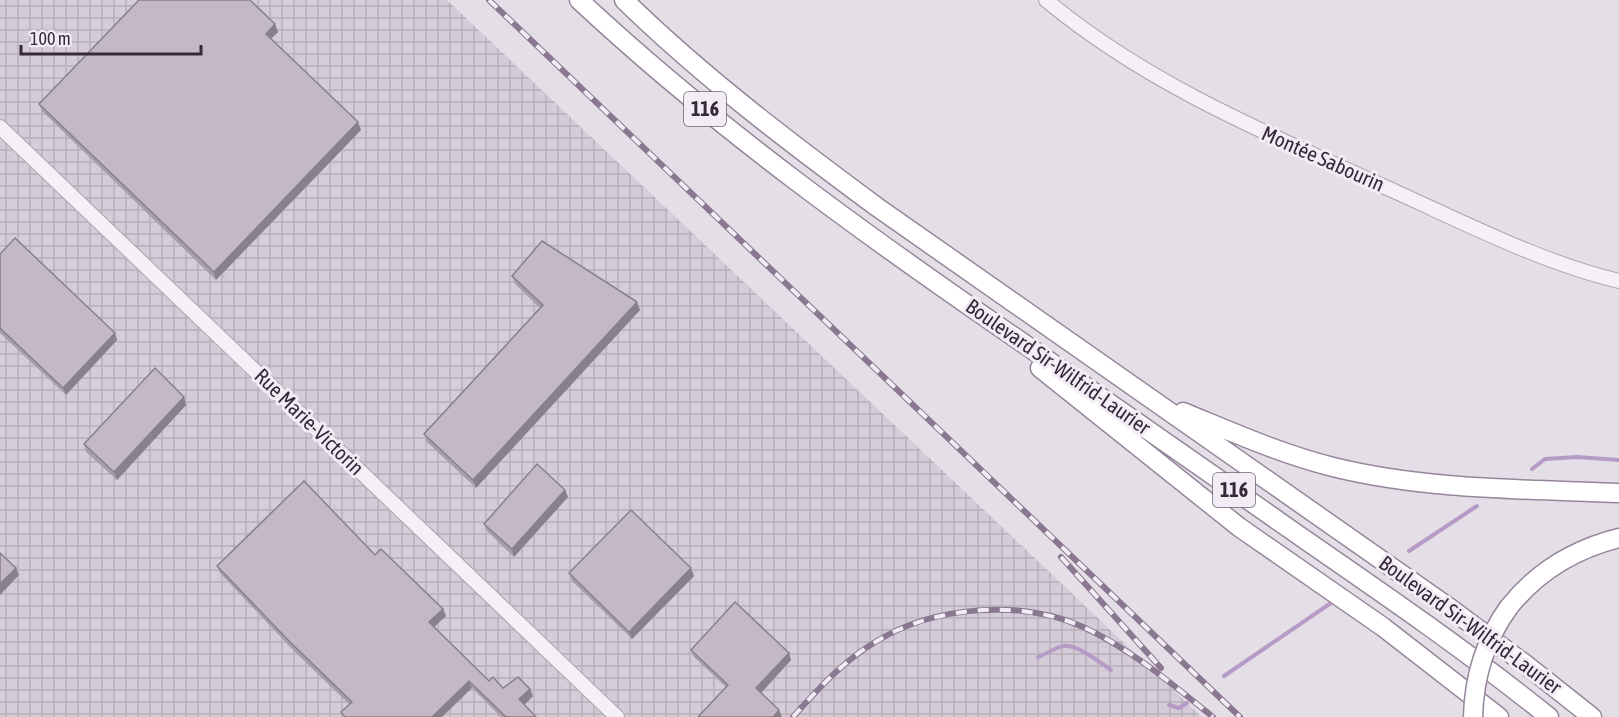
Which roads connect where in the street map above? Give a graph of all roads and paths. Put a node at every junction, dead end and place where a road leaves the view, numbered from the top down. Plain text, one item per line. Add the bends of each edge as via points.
1 (579, 0) edge
2 (624, 0) edge
3 (1046, 0) edge
4 (0, 127) edge
5 (915, 268) junction
6 (222, 274) edge
7 (1619, 281) edge
8 (236, 284) dead end
9 (1156, 402) junction
10 (1619, 493) edge
11 (1619, 538) edge
12 (617, 717) edge
13 (1473, 717) edge
14 (1499, 717) edge
15 (1550, 717) edge
16 (1592, 717) edge

1 - 5 highway, Boulevard Sir-Wilfrid-Laurier / 116 via 669,80
2 - 9 highway, Boulevard Sir-Wilfrid-Laurier / 116 via 706,75 809,156
3 - 7 street, Montée Sabourin via 1127,58 1228,115 1525,249
4 - 12 street, Rue Marie-Victorin
5 - 14 highway via 1223,515 1407,644
5 - 15 highway, Boulevard Sir-Wilfrid-Laurier / 116 via 1444,635
6 - 8 path
9 - 10 highway via 1295,456 1376,476 1450,486
9 - 16 highway, Boulevard Sir-Wilfrid-Laurier / 116 via 1455,612
11 - 13 highway, bridge via 1560,562 1509,607 1488,643 1479,669

